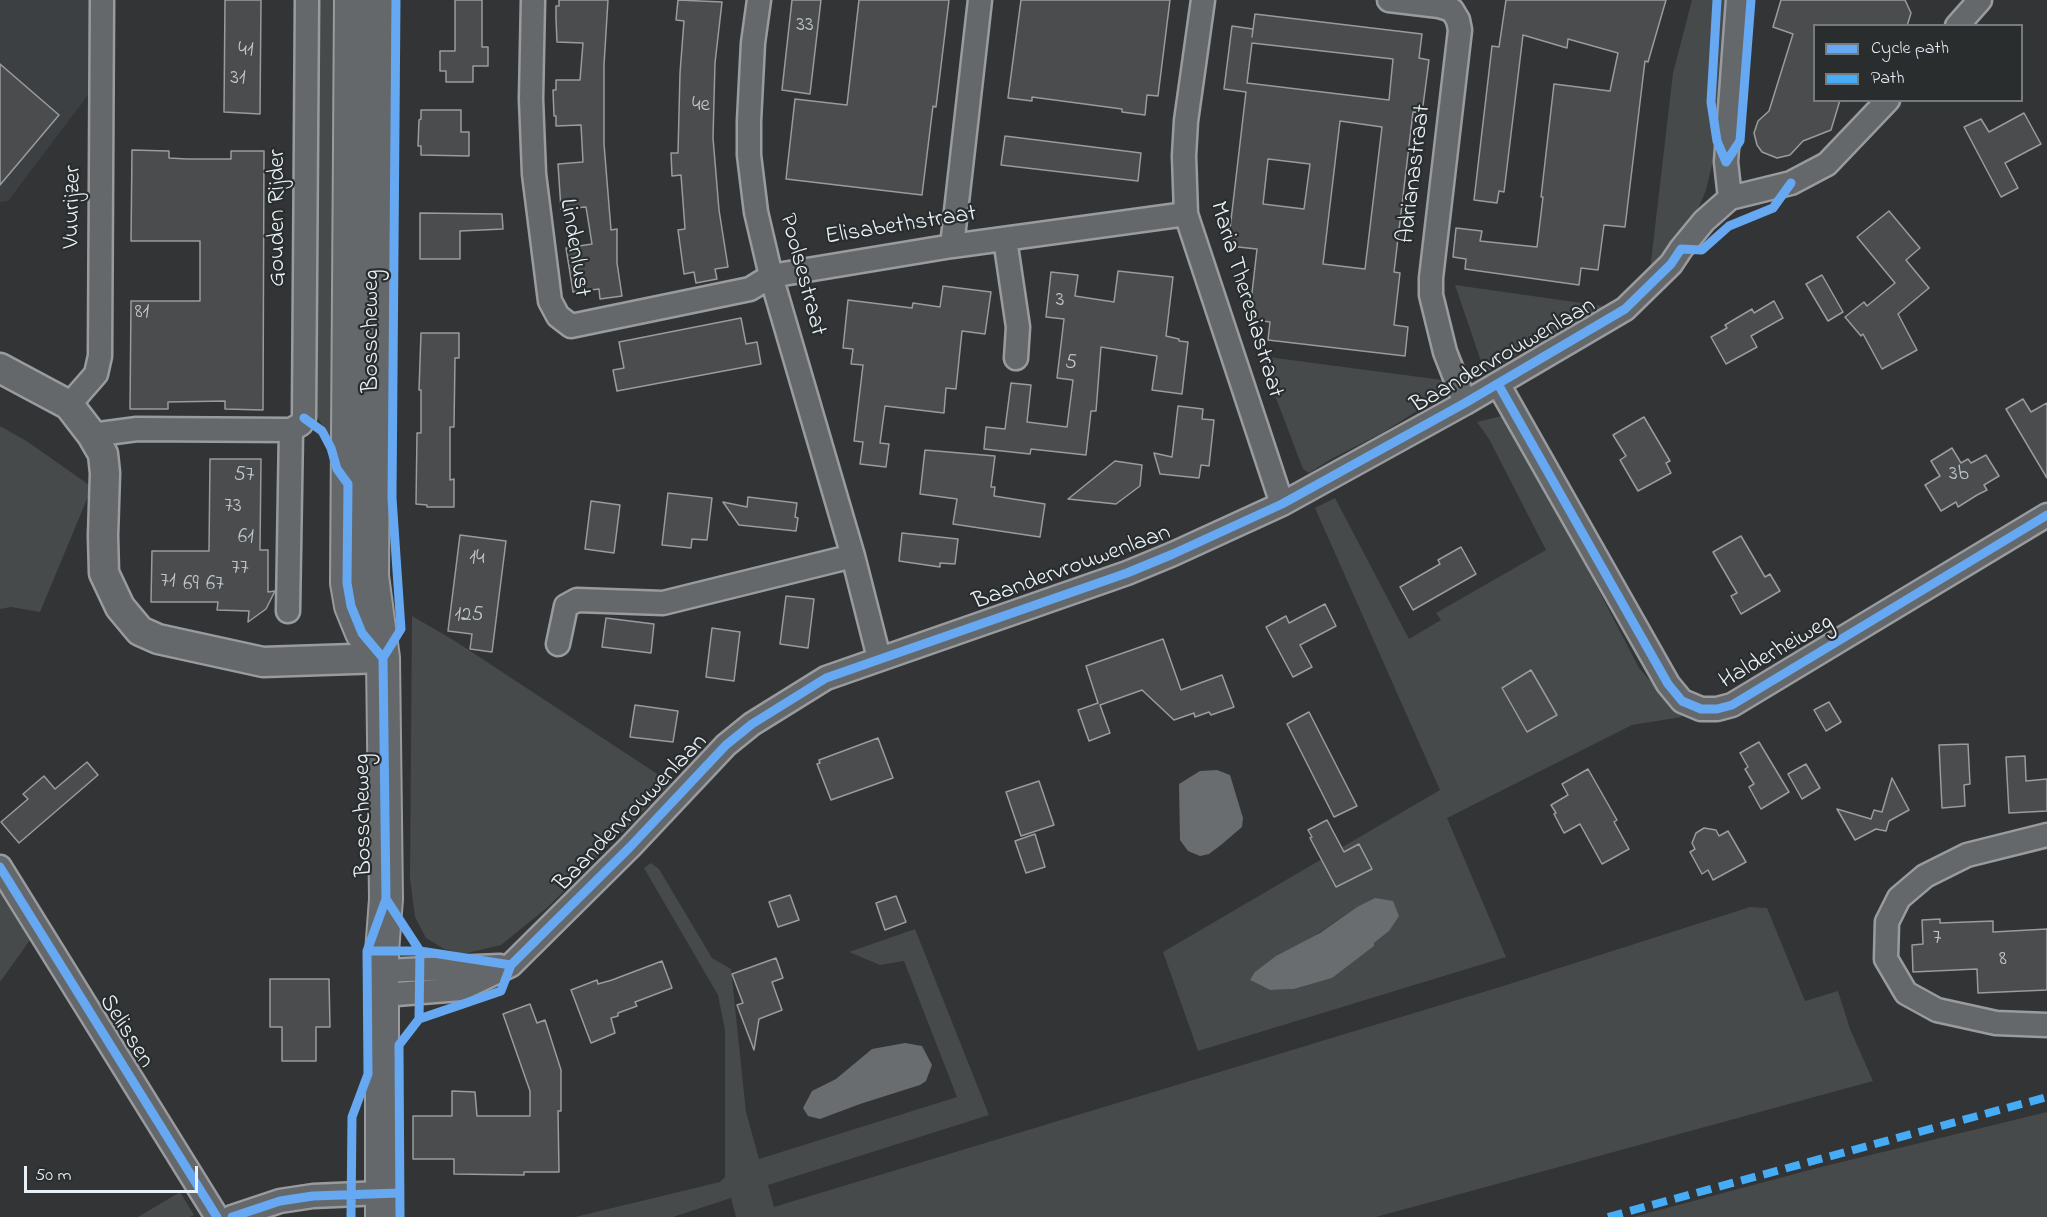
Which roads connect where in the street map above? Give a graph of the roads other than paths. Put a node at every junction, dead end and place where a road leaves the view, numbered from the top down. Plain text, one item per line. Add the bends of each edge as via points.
1 (102, 0) edge
2 (307, 0) edge
3 (351, 0) edge
4 (376, 0) edge
5 (533, 0) edge
6 (759, 0) edge
7 (980, 0) edge
8 (1203, 0) edge
9 (1389, 0) edge
10 (1738, 0) edge
11 (1980, 0) edge
12 (1959, 24) edge
13 (1886, 102) edge
14 (1730, 198) junction
15 (1186, 214) junction
16 (1005, 239) junction
17 (952, 246) junction
18 (771, 276) junction
19 (1016, 358) dead end
20 (0, 368) edge
21 (1498, 384) junction
22 (1465, 403) junction
23 (69, 405) junction
24 (291, 430) junction
25 (92, 435) junction
26 (1282, 504) junction
27 (2047, 515) edge
28 (853, 556) junction
29 (288, 611) dead end
30 (558, 644) dead end
31 (383, 658) junction
32 (879, 658) junction
33 (2047, 835) edge
34 (0, 867) edge
35 (383, 983) junction
36 (2047, 1025) edge
37 (382, 1205) edge
38 (217, 1217) edge
39 (232, 1217) edge

1 - 23 street, Vuurijzer via 99,356 96,374
2 - 24 street, Gouden Rijder via 304,418
3 - 31 main road, Bosscheweg via 346,583 362,633
4 - 31 main road, Bosscheweg via 372,576
5 - 18 street, Lindenlust via 534,174 550,301 558,316 571,326 750,290
6 - 18 street, Poolsestraat via 753,43 749,155 756,212
7 - 17 street
8 - 15 street, Maria Theresiastraat via 1186,121
9 - 22 street, Adrianastraat via 1452,10 1460,30 1431,296 1445,352
10 - 14 street via 1726,162
11 - 12 street
13 - 14 street via 1827,164 1791,183
14 - 21 street, Baandervrouwenlaan via 1704,221 1671,264 1625,309
15 - 16 street, Elisabethstraat
15 - 26 street, Maria Theresiastraat
16 - 17 street, Elisabethstraat
16 - 19 street, Elisabethstraat via 1018,327
17 - 18 street, Elisabethstraat
18 - 28 street, Poolsestraat
20 - 23 street
21 - 22 street, Baandervrouwenlaan
21 - 27 street, Halderheiweg via 1668,684 1682,701 1701,709 1732,705
22 - 26 street, Baandervrouwenlaan
23 - 25 street
24 - 25 street via 137,429
24 - 29 street, Gouden Rijder
25 - 31 street via 103,454 105,473 104,573 120,607 140,631 158,639 263,662
26 - 32 street, Baandervrouwenlaan via 1127,573
28 - 30 street via 663,603 577,600 566,606
28 - 32 street, Poolsestraat
31 - 35 main road, Bosscheweg via 386,899
32 - 35 street, Baandervrouwenlaan via 826,678 726,745 511,965 461,989
33 - 36 street via 1967,855 1925,876 1899,898 1887,922 1886,959 1906,993 1937,1010 1996,1023
34 - 38 street, Selissen
35 - 37 main road, Bosscheweg
37 - 39 street via 313,1196 280,1201

